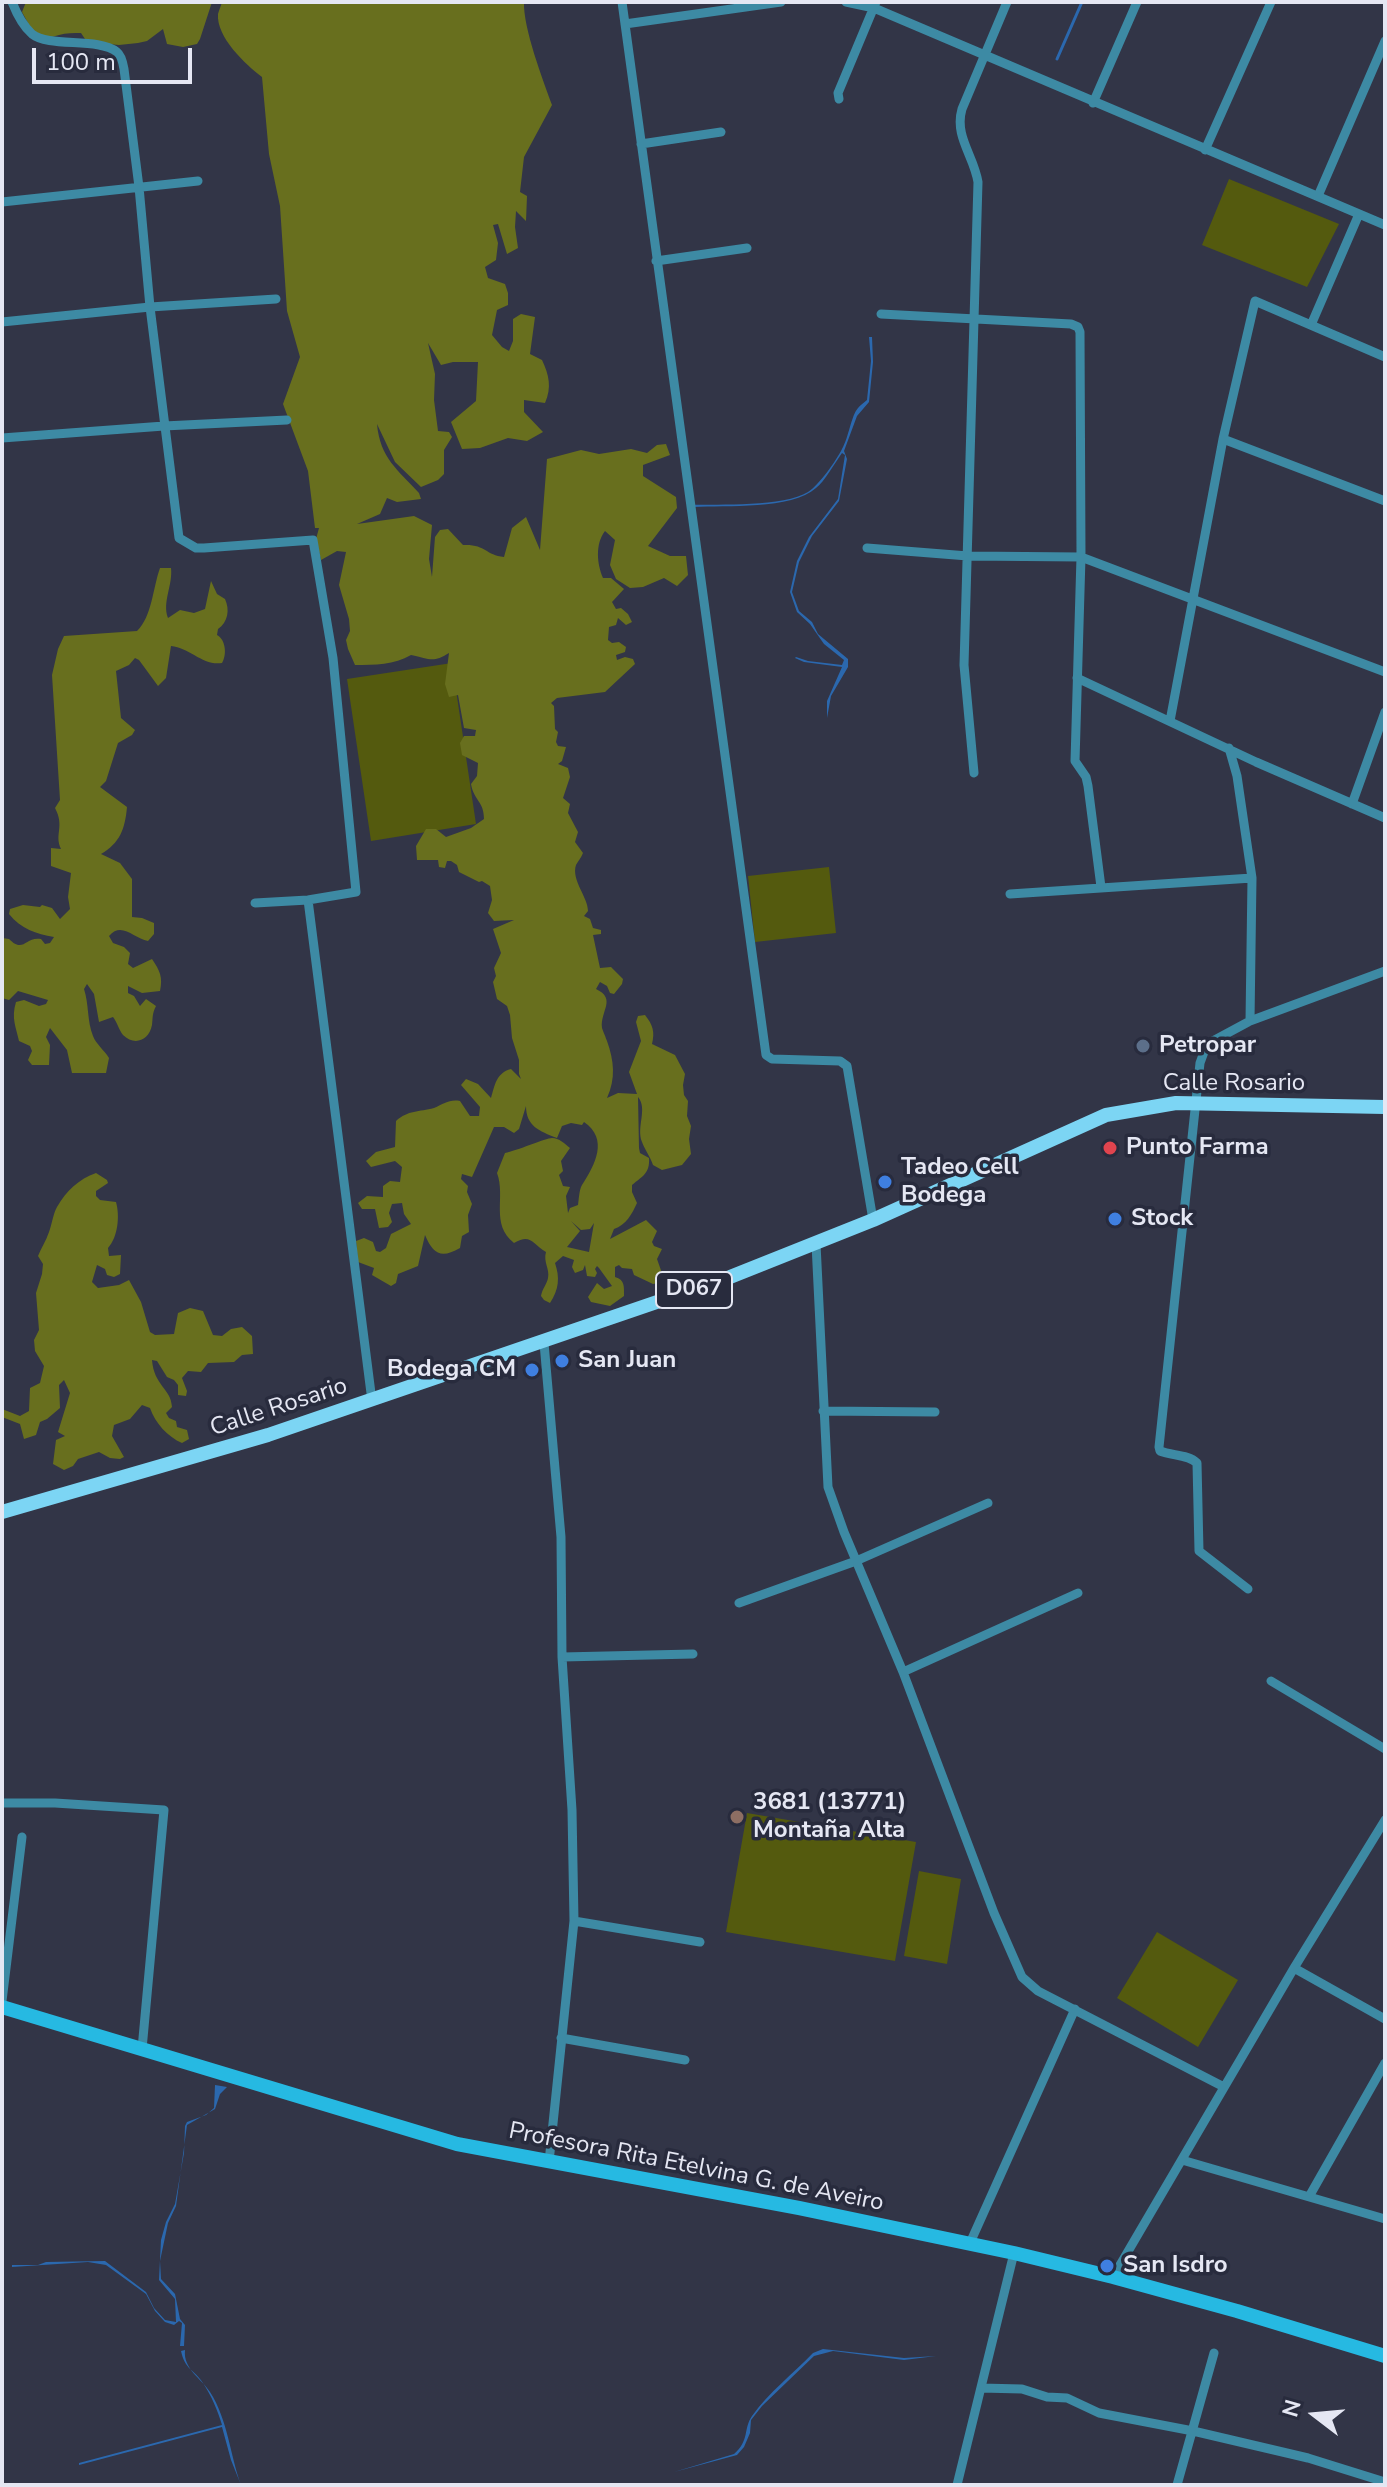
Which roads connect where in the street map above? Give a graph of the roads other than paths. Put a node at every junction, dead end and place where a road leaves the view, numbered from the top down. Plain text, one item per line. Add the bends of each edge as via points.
1 (12, 2) edge
2 (622, 2) edge
3 (781, 2) edge
4 (846, 2) edge
5 (1007, 2) edge
6 (1137, 2) edge
7 (1271, 2) edge
8 (875, 5) edge
9 (625, 24) junction
10 (1385, 41) edge
11 (983, 54) junction
12 (839, 99) dead end
13 (1093, 103) junction
14 (721, 132) dead end
15 (641, 144) junction
16 (1205, 150) junction
17 (198, 181) dead end
18 (139, 187) junction
19 (1318, 196) junction
20 (2, 202) edge
21 (1359, 214) junction
22 (1385, 225) edge
23 (747, 248) dead end
24 (656, 261) junction
25 (276, 299) dead end
26 (150, 307) junction
27 (881, 314) dead end
28 (974, 320) junction
29 (2, 322) edge
30 (1311, 325) junction
31 (1385, 357) edge
32 (287, 420) dead end
33 (164, 426) junction
34 (2, 438) edge
35 (1223, 439) junction
36 (1385, 501) edge
37 (867, 548) dead end
38 (968, 556) junction
39 (1081, 557) junction
40 (1193, 599) junction
41 (1385, 672) edge
42 (1077, 678) junction
43 (1385, 712) edge
44 (1170, 721) junction
45 (1229, 748) junction
46 (1253, 760) junction
47 (974, 773) dead end
48 (1237, 776) junction
49 (1352, 804) junction
50 (1385, 818) edge
51 (1252, 878) junction
52 (1101, 887) junction
53 (1010, 894) dead end
54 (308, 900) junction
55 (255, 903) dead end
56 (1385, 971) edge
57 (1250, 1021) junction
58 (1195, 1104) junction
59 (1385, 1107) edge
60 (873, 1220) junction
61 (816, 1244) junction
62 (544, 1343) junction
63 (372, 1401) junction
64 (823, 1411) junction
65 (935, 1412) dead end
66 (988, 1503) dead end
67 (2, 1512) edge
68 (856, 1561) junction
69 (1248, 1589) dead end
70 (1078, 1593) dead end
71 (739, 1603) dead end
72 (693, 1654) dead end
73 (562, 1657) junction
74 (903, 1672) junction
75 (1271, 1681) dead end
76 (1385, 1749) edge
77 (2, 1803) edge
78 (1385, 1820) edge
79 (22, 1837) dead end
80 (574, 1921) junction
81 (700, 1942) dead end
82 (1294, 1968) junction
83 (2, 2004) edge
84 (1075, 2009) junction
85 (1385, 2019) edge
86 (561, 2038) junction
87 (142, 2049) junction
88 (685, 2060) dead end
89 (1385, 2063) edge
90 (1224, 2087) junction
91 (1182, 2160) junction
92 (549, 2162) junction
93 (1310, 2195) junction
94 (1385, 2219) edge
95 (970, 2243) junction
96 (1014, 2253) junction
97 (1113, 2277) junction
98 (1214, 2353) dead end
99 (1385, 2356) edge
100 (981, 2388) junction
101 (1193, 2431) junction
102 (1385, 2482) edge
103 (957, 2485) edge
104 (1177, 2485) edge

1 - 18 street via 33,35 89,44 120,56
2 - 9 street
3 - 9 street
4 - 8 street
5 - 11 street
6 - 13 street
7 - 16 street
8 - 11 street
8 - 12 street
9 - 15 street
10 - 19 street
11 - 13 street
11 - 28 street via 959,128 978,182
13 - 16 street
14 - 15 street
15 - 24 street
16 - 19 street
17 - 18 street
18 - 20 street
18 - 26 street
19 - 21 street
21 - 22 street
21 - 30 street
23 - 24 street
24 - 60 street via 766,1055 840,1061 847,1066
25 - 26 street
26 - 29 street
26 - 33 street
27 - 28 street
28 - 38 street
28 - 39 street via 1078,327
30 - 31 street
30 - 35 street via 1255,301
32 - 33 street
33 - 34 street
33 - 54 street via 183,542 204,548 313,540 333,658 356,892
35 - 36 street
35 - 40 street
37 - 38 street
38 - 39 street
38 - 47 street via 964,665
39 - 40 street
39 - 42 street
40 - 41 street
40 - 44 street
42 - 44 street
42 - 52 street via 1075,761 1088,786
43 - 49 street
44 - 45 street
45 - 46 street
45 - 48 street
46 - 48 street via 1241,765
46 - 49 street
48 - 51 street
49 - 50 street
51 - 52 street
51 - 57 street
52 - 53 street
54 - 55 street
54 - 63 street
56 - 57 street
57 - 58 street via 1211,1042 1204,1052
58 - 59 main road, Calle Rosario / D067
58 - 60 main road, Calle Rosario / D067 via 1152,1106 1098,1118
58 - 69 street via 1159,1447 1197,1463 1199,1551
60 - 61 main road, Calle Rosario / D067
61 - 62 main road, Calle Rosario / D067
61 - 64 street
62 - 63 main road, Calle Rosario / D067
62 - 73 street via 558,1487
63 - 67 main road, Calle Rosario / D067
64 - 65 street
64 - 68 street via 828,1487
66 - 68 street
68 - 71 street
68 - 74 street
70 - 74 street
72 - 73 street
73 - 80 street
74 - 84 street via 1015,1963 1028,1984
75 - 76 street
77 - 87 street via 164,1810
78 - 82 street
79 - 83 street
80 - 81 street
80 - 86 street
82 - 85 street
82 - 90 street
83 - 87 street, Profesora Rita Etelvina G. de Aveiro
84 - 90 street
84 - 95 street
86 - 88 street
86 - 92 street
87 - 92 street, Profesora Rita Etelvina G. de Aveiro via 418,2134
89 - 93 street
90 - 91 street
91 - 93 street
91 - 97 street
92 - 95 street, Profesora Rita Etelvina G. de Aveiro
93 - 94 street
95 - 96 street, Profesora Rita Etelvina G. de Aveiro
96 - 97 street, Profesora Rita Etelvina G. de Aveiro
96 - 100 street
97 - 99 street, Profesora Rita Etelvina G. de Aveiro
98 - 101 street
100 - 101 street via 1067,2398 1099,2413
100 - 103 street
101 - 102 street
101 - 104 street

